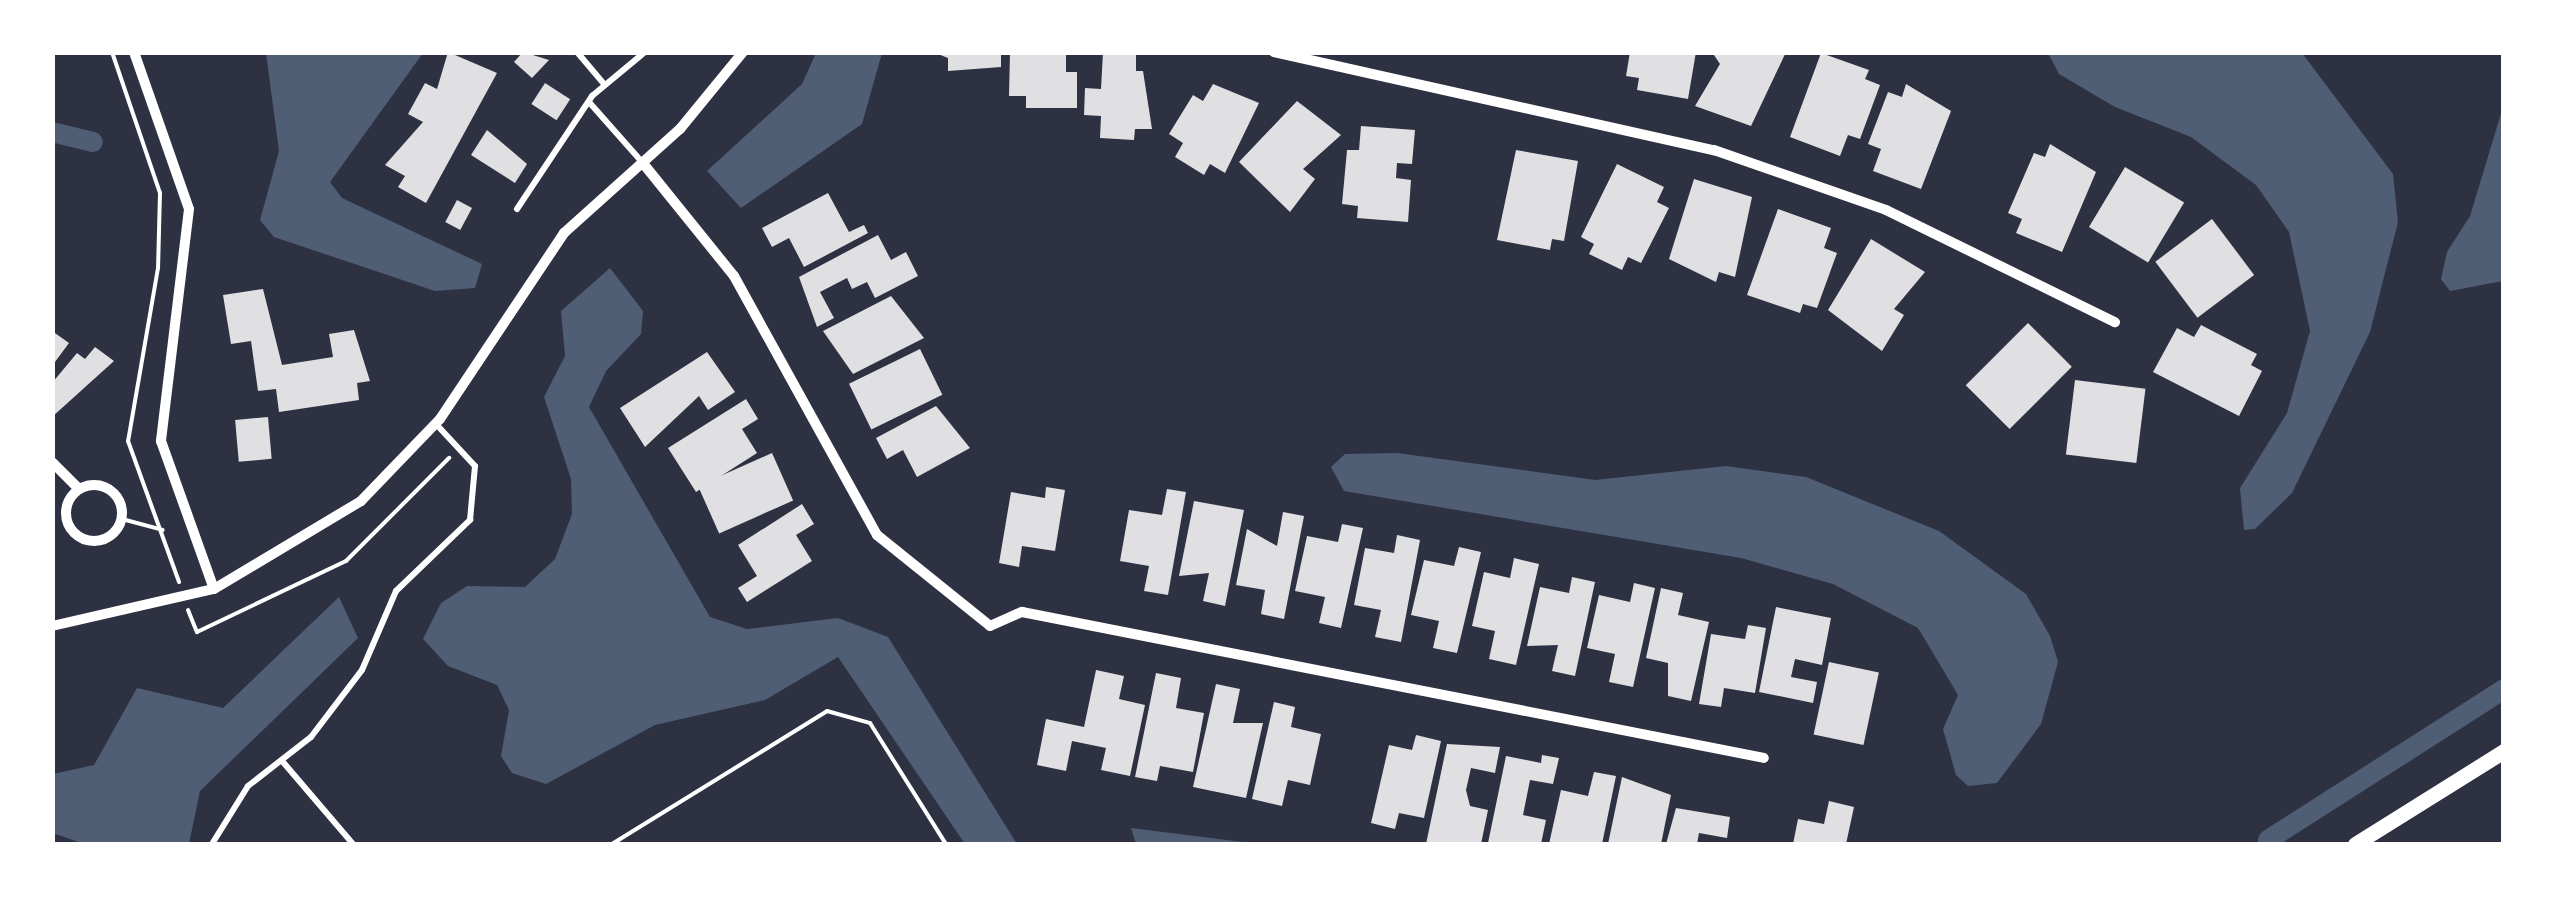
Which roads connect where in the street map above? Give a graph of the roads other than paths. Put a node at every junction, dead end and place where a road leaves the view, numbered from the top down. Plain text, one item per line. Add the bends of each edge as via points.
1 (134, 52) edge
2 (577, 52) edge
3 (645, 52) edge
4 (743, 52) edge
5 (1274, 52) edge
6 (604, 84) junction
7 (589, 102) junction
8 (642, 162) junction
9 (517, 209) dead end
10 (2115, 322) dead end
11 (436, 424) junction
12 (52, 462) edge
13 (79, 489) junction
14 (214, 589) junction
15 (52, 626) edge
16 (2504, 751) edge
17 (1764, 758) dead end
18 (283, 762) junction
19 (212, 844) edge
20 (353, 844) edge
21 (2355, 844) edge

1 - 14 street via 190,209 160,426
2 - 6 lane
3 - 6 lane
4 - 8 street
5 - 10 street via 1732,155 1886,210
6 - 7 lane
7 - 8 lane
7 - 9 lane
8 - 11 street via 542,260
8 - 17 street via 734,276 877,535 990,626 1022,612
11 - 14 street via 315,536
11 - 18 lane via 462,442 479,495 470,520 396,591 362,670
12 - 13 street
13 - 13 street via 111,490 122,520 99,541 78,536 66,507
14 - 15 street
16 - 21 street
18 - 19 lane via 248,786
18 - 20 lane

